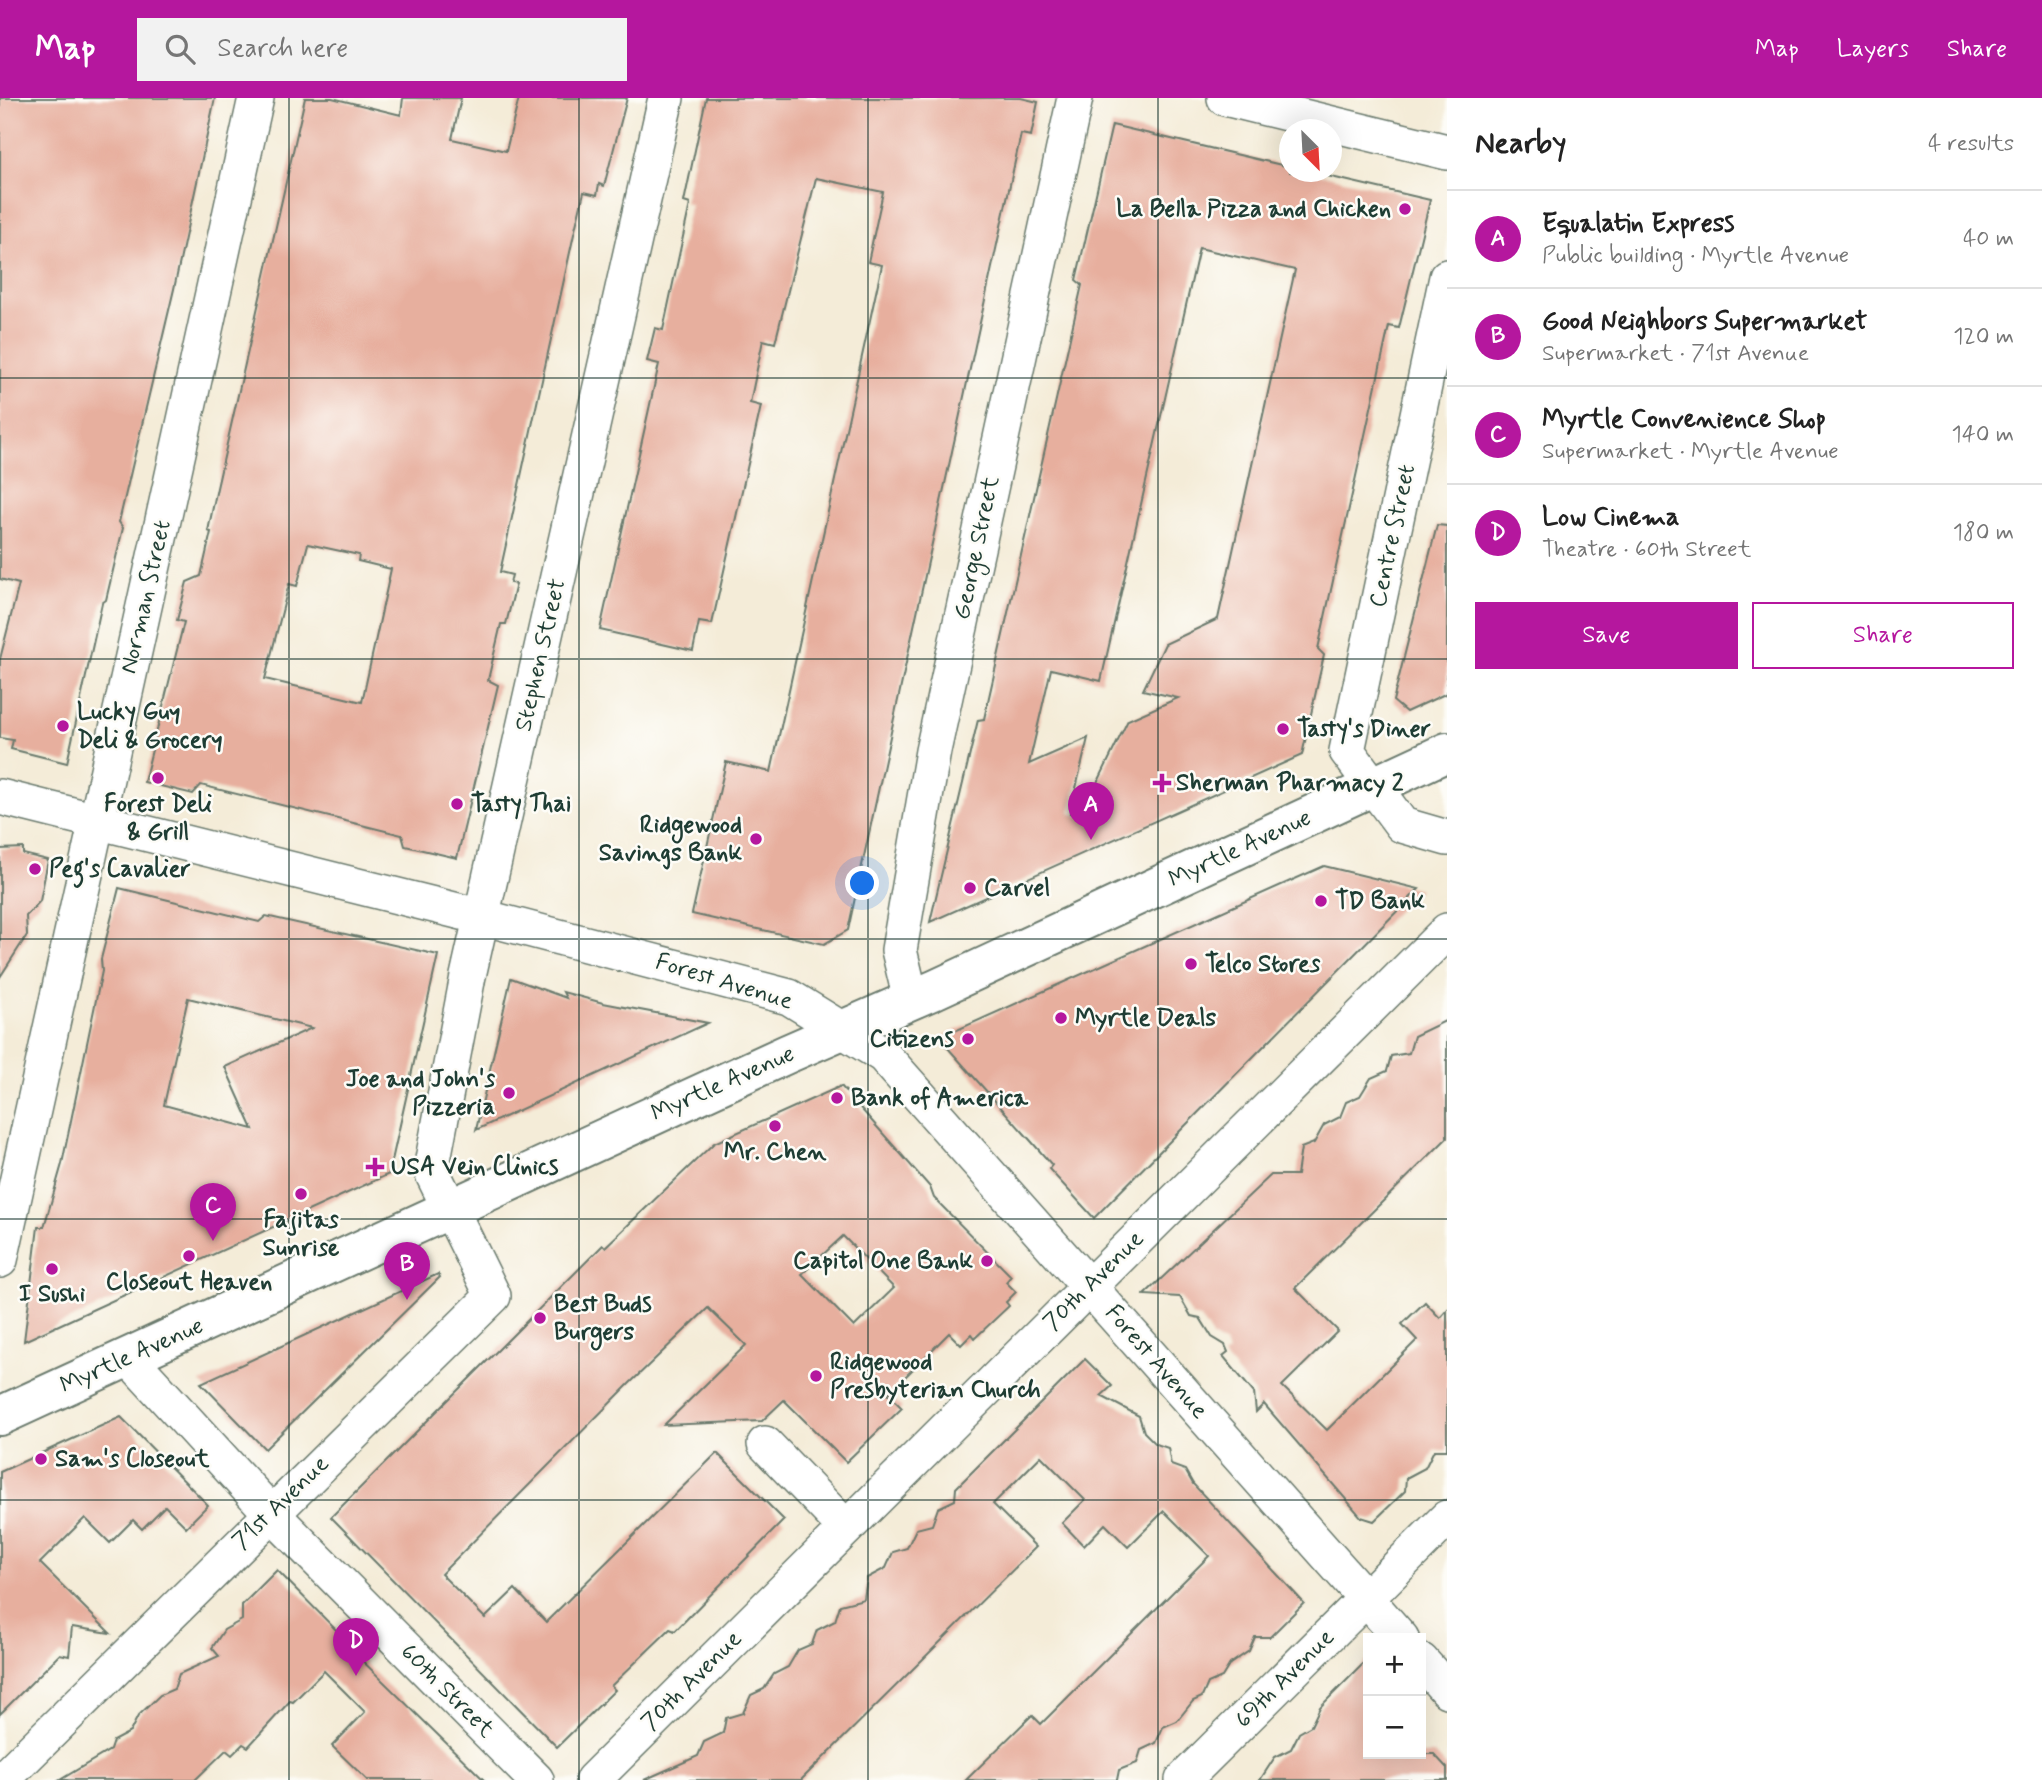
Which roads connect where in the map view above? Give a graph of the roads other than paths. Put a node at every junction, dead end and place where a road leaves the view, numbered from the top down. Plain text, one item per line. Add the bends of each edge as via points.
1 (256, 98) edge
2 (666, 98) edge
3 (1075, 98) edge
4 (1225, 98) edge
5 (1447, 152) edge
6 (1447, 277) edge
7 (1447, 752) edge
8 (1373, 788) junction
9 (0, 797) edge
10 (96, 821) junction
11 (1447, 838) edge
12 (482, 916) junction
13 (1447, 931) edge
14 (911, 1000) junction
15 (845, 1031) junction
16 (450, 1209) junction
17 (0, 1261) edge
18 (1089, 1286) junction
19 (129, 1357) junction
20 (0, 1416) edge
21 (765, 1444) dead end
22 (271, 1513) junction
23 (1447, 1518) edge
24 (846, 1528) junction
25 (1366, 1599) junction
26 (1397, 1633) edge
27 (1426, 1667) edge
28 (1447, 1690) edge
29 (2, 1780) edge
30 (536, 1780) edge
31 (593, 1780) edge
32 (1183, 1780) edge

1 - 10 street, Norman Street
2 - 12 street, Stephen Street
3 - 14 street, George Street via 933,751 899,950
4 - 5 street
6 - 8 street, Centre Street via 1347,751
7 - 8 main road, Myrtle Avenue
8 - 11 street, Centre Street via 1402,825
8 - 14 main road, Myrtle Avenue
9 - 10 street, Forest Avenue
10 - 12 street, Forest Avenue
10 - 17 street, Norman Street
12 - 15 street, Forest Avenue via 789,997
12 - 16 street, Stephen Street via 431,1170
13 - 18 street, 70th Avenue
14 - 15 main road, Myrtle Avenue
15 - 16 main road, Myrtle Avenue
15 - 18 street, Forest Avenue via 883,1055
16 - 19 main road, Myrtle Avenue
16 - 22 street, 71st Avenue via 493,1296
18 - 24 street, 70th Avenue
18 - 25 street, Forest Avenue
19 - 20 main road, Myrtle Avenue
19 - 22 street, 60th Street
21 - 24 street
22 - 29 street, 71st Avenue
22 - 30 street, 60th Street
23 - 25 street, 69th Avenue
24 - 31 street, 70th Avenue
25 - 26 street, Forest Avenue
25 - 32 street, 69th Avenue
27 - 28 street

